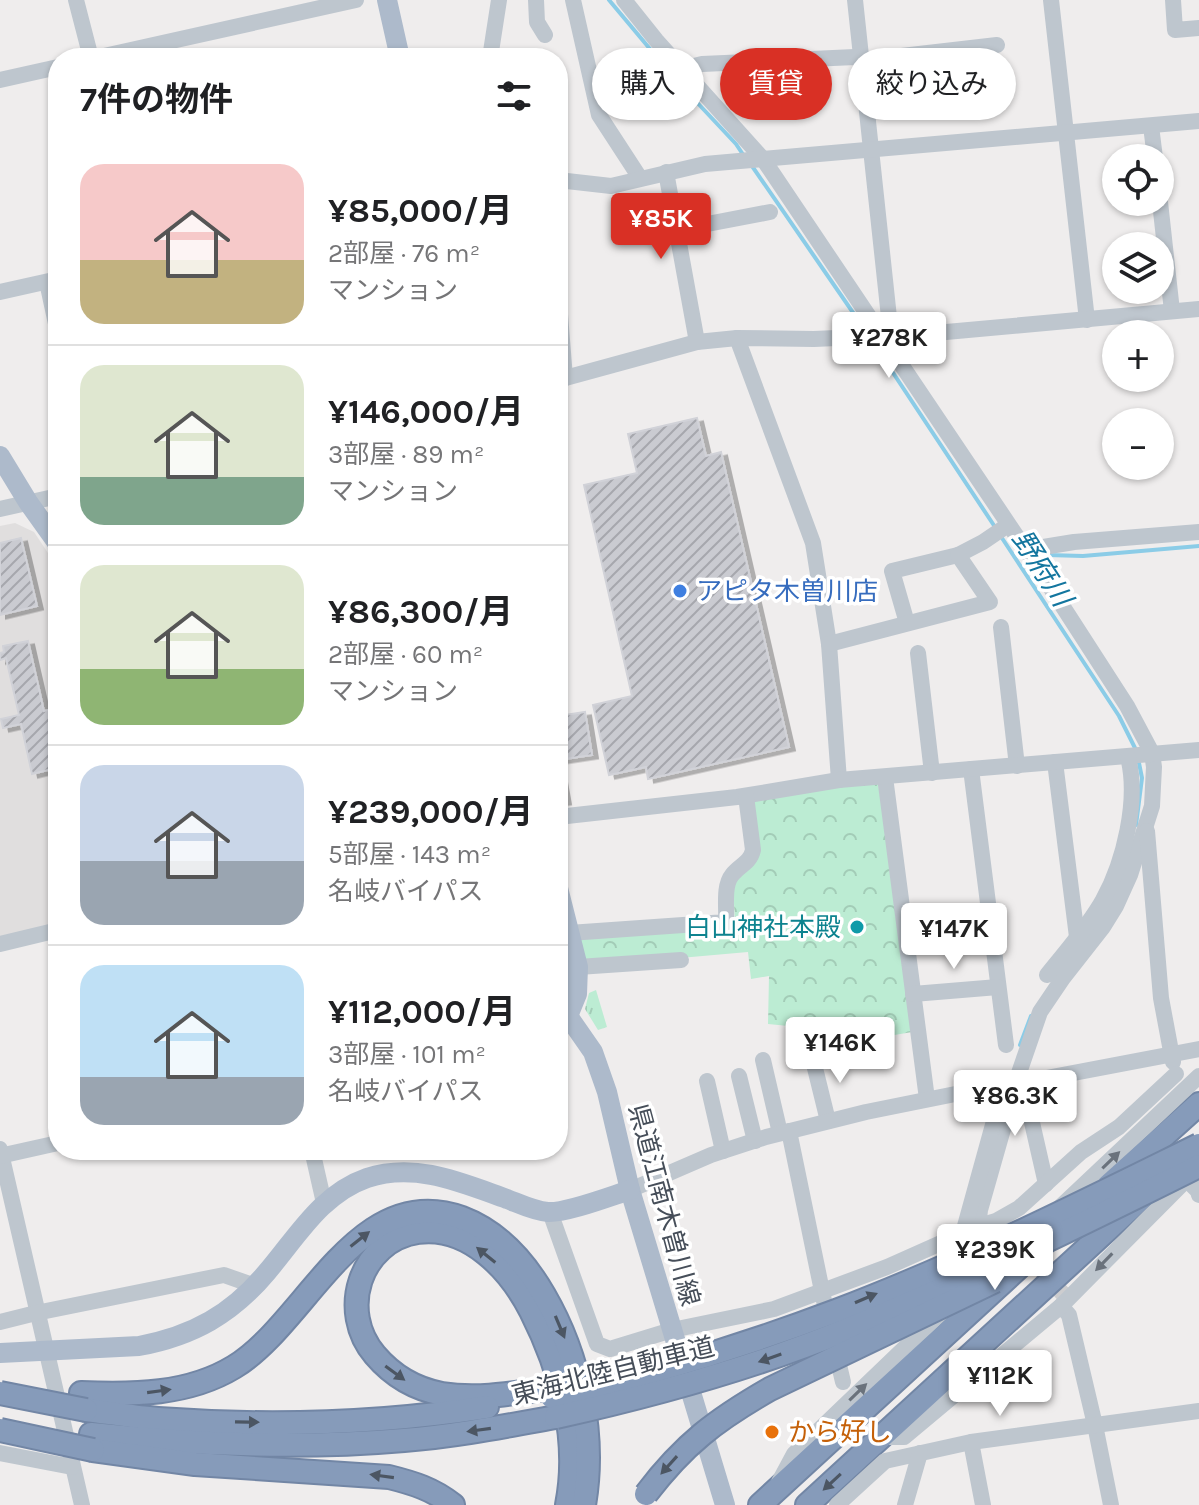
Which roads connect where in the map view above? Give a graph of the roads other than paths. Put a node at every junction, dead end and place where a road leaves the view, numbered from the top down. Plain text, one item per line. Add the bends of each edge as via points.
1 (76, 0) edge
2 (356, 0) edge
3 (387, 0) edge
4 (499, 0) edge
5 (536, 0) edge
6 (573, 0) edge
7 (624, 0) edge
8 (855, 0) edge
9 (1051, 0) edge
10 (1173, 0) edge
11 (1199, 28) edge
12 (545, 35) dead end
13 (997, 45) dead end
14 (90, 48) edge
15 (172, 48) edge
16 (398, 48) edge
17 (492, 48) edge
18 (663, 48) edge
19 (860, 48) edge
20 (971, 48) edge
21 (848, 58) edge
22 (704, 64) edge
23 (48, 69) edge
24 (0, 80) edge
25 (592, 81) edge
26 (704, 97) edge
27 (602, 120) edge
28 (867, 120) edge
29 (1199, 121) edge
30 (1151, 126) junction
31 (1067, 133) junction
32 (1153, 144) edge
33 (870, 149) junction
34 (754, 160) junction
35 (666, 172) junction
36 (640, 178) junction
37 (568, 181) edge
38 (770, 212) dead end
39 (1162, 216) edge
40 (676, 230) junction
41 (48, 281) edge
42 (0, 292) edge
43 (1199, 309) edge
44 (1172, 311) junction
45 (1087, 320) junction
46 (879, 336) junction
47 (737, 338) junction
48 (697, 342) junction
49 (568, 377) edge
50 (0, 456) edge
51 (48, 498) edge
52 (28, 502) junction
53 (0, 509) edge
54 (48, 530) edge
55 (1001, 530) junction
56 (1199, 532) edge
57 (1025, 550) junction
58 (958, 555) junction
59 (907, 623) junction
60 (1001, 627) dead end
61 (829, 644) junction
62 (918, 653) dead end
63 (1199, 750) edge
64 (1139, 755) junction
65 (1055, 762) junction
66 (1017, 766) junction
67 (971, 769) junction
68 (932, 773) junction
69 (885, 777) junction
70 (839, 780) junction
71 (746, 796) junction
72 (568, 816) edge
73 (1146, 826) junction
74 (48, 932) edge
75 (1077, 937) junction
76 (0, 944) edge
77 (570, 949) edge
78 (681, 960) dead end
79 (1047, 975) dead end
80 (998, 987) junction
81 (913, 994) junction
82 (568, 1006) edge
83 (568, 1023) edge
84 (1006, 1045) dead end
85 (1199, 1049) edge
86 (1172, 1055) junction
87 (763, 1060) dead end
88 (813, 1060) dead end
89 (1176, 1074) junction
90 (739, 1076) dead end
91 (1199, 1076) edge
92 (707, 1081) dead end
93 (1012, 1084) junction
94 (1192, 1097) edge
95 (927, 1099) junction
96 (828, 1121) junction
97 (785, 1132) junction
98 (755, 1141) junction
99 (48, 1145) edge
100 (1199, 1146) edge
101 (723, 1151) junction
102 (1, 1154) edge
103 (314, 1160) edge
104 (1197, 1180) edge
105 (1046, 1184) junction
106 (630, 1190) junction
107 (324, 1203) junction
108 (550, 1212) junction
109 (969, 1236) junction
110 (255, 1286) junction
111 (823, 1291) junction
112 (1064, 1300) junction
113 (36, 1313) junction
114 (0, 1322) edge
115 (672, 1330) junction
116 (46, 1352) junction
117 (0, 1353) edge
118 (0, 1381) edge
119 (843, 1382) dead end
120 (0, 1393) edge
121 (83, 1401) junction
122 (553, 1401) junction
123 (1199, 1411) edge
124 (0, 1417) edge
125 (1095, 1425) junction
126 (0, 1430) edge
127 (880, 1437) junction
128 (92, 1442) junction
129 (971, 1442) junction
130 (0, 1453) edge
131 (920, 1453) junction
132 (72, 1467) junction
133 (766, 1499) edge
134 (642, 1500) edge
135 (82, 1505) edge
136 (453, 1505) edge
137 (567, 1505) edge
138 (584, 1505) edge
139 (725, 1505) edge
140 (807, 1505) edge
141 (837, 1505) edge
142 (905, 1505) edge
143 (983, 1505) edge
144 (1111, 1505) edge

1 - 14 street
2 - 15 street
3 - 16 main road
4 - 17 street
5 - 12 street via 537,22
6 - 25 street
7 - 18 street
8 - 19 street
9 - 31 street
10 - 11 street via 1175,30
13 - 20 street
21 - 22 street
23 - 24 street
26 - 34 street
27 - 36 street
28 - 33 street
29 - 30 street
30 - 31 street
30 - 32 street
31 - 33 street
31 - 45 street
33 - 34 street
33 - 46 street
34 - 35 street
34 - 46 street
35 - 36 street
35 - 40 street
36 - 37 street via 611,186
38 - 40 street
39 - 44 street
40 - 48 street
41 - 42 street
43 - 44 street
44 - 45 street
45 - 46 street
46 - 47 street
46 - 55 street
47 - 48 street
47 - 61 street via 813,543
48 - 49 street
50 - 52 main road
51 - 52 street
52 - 53 street
52 - 54 main road
55 - 57 street
55 - 58 street
56 - 57 street
57 - 64 street via 1127,706
58 - 59 street via 892,571
58 - 59 street via 990,602
59 - 61 street
60 - 66 street
61 - 70 street
62 - 68 street
63 - 64 street
64 - 65 street
64 - 73 street via 1154,767
64 - 75 street via 1116,869 1103,900
65 - 66 street
65 - 75 street
66 - 67 street
67 - 68 street
67 - 80 street
68 - 69 street
69 - 70 street
69 - 81 street
70 - 71 street
71 - 72 street
71 - 77 street via 753,850 727,884 726,922
73 - 86 street via 1161,998
73 - 93 street via 1116,906 1040,1012
74 - 76 street
75 - 79 street
77 - 78 street
77 - 82 main road, 県道江南木曽川線 via 577,994
80 - 81 street
80 - 84 street
81 - 95 street
83 - 106 main road, 県道江南木曽川線 via 593,1052
85 - 86 street
86 - 89 street
86 - 93 street
87 - 97 street
88 - 96 street
89 - 94 street
89 - 105 street
90 - 98 street
91 - 94 street
92 - 101 street
93 - 95 street
93 - 105 street
93 - 109 street
133 -> 94 highway
95 - 96 street
96 - 97 street
97 - 98 street
97 - 111 street
98 - 101 street
99 - 102 street
122 -> 100 highway, 東海北陸自動車道, bridge via 727,1350 838,1310 974,1253
100 - 127 highway
101 - 106 street
102 - 113 street
103 - 107 street
104 -> 112 street
104 -> 122 highway, 東海北陸自動車道, bridge via 846,1330 704,1379 621,1402
104 -> 134 highway, bridge via 737,1408 686,1447
105 - 109 street via 1001,1226
106 - 108 main road
106 - 115 main road, 県道江南木曽川線
107 - 108 main road via 352,1184 406,1171 441,1176
107 - 110 main road
108 - 115 street via 597,1344 610,1349
109 - 111 street
110 - 113 street via 224,1275
110 - 116 main road via 228,1311 176,1337 139,1346
111 - 115 street via 774,1309
111 - 119 street
112 - 125 street
112 - 127 street via 904,1437
113 - 114 street
113 - 116 street
115 - 139 main road, 県道江南木曽川線
116 - 117 main road
116 - 132 street
118 - 121 highway
120 - 121 highway, 東海北陸自動車道, bridge
121 -> 122 highway, 東海北陸自動車道 via 156,1419 246,1423 322,1423
121 -> 138 highway via 216,1377 255,1352 340,1256 377,1226 414,1214 452,1215 496,1236 551,1306 582,1396 589,1458
122 -> 128 highway, 東海北陸自動車道 via 406,1440 250,1445
137 -> 122 highway via 571,1462 564,1400 542,1334 511,1280 476,1246 436,1232 401,1237 373,1257 355,1307 370,1349 393,1373 440,1394
123 - 125 street
124 - 128 highway, 東海北陸自動車道
125 - 129 street
125 - 144 street
126 - 128 highway, bridge
127 -> 140 highway
136 -> 128 highway via 416,1483 389,1477 195,1464
129 - 131 street
129 - 143 street
130 - 132 street
131 - 141 street via 885,1461
131 - 142 street
132 - 135 street

